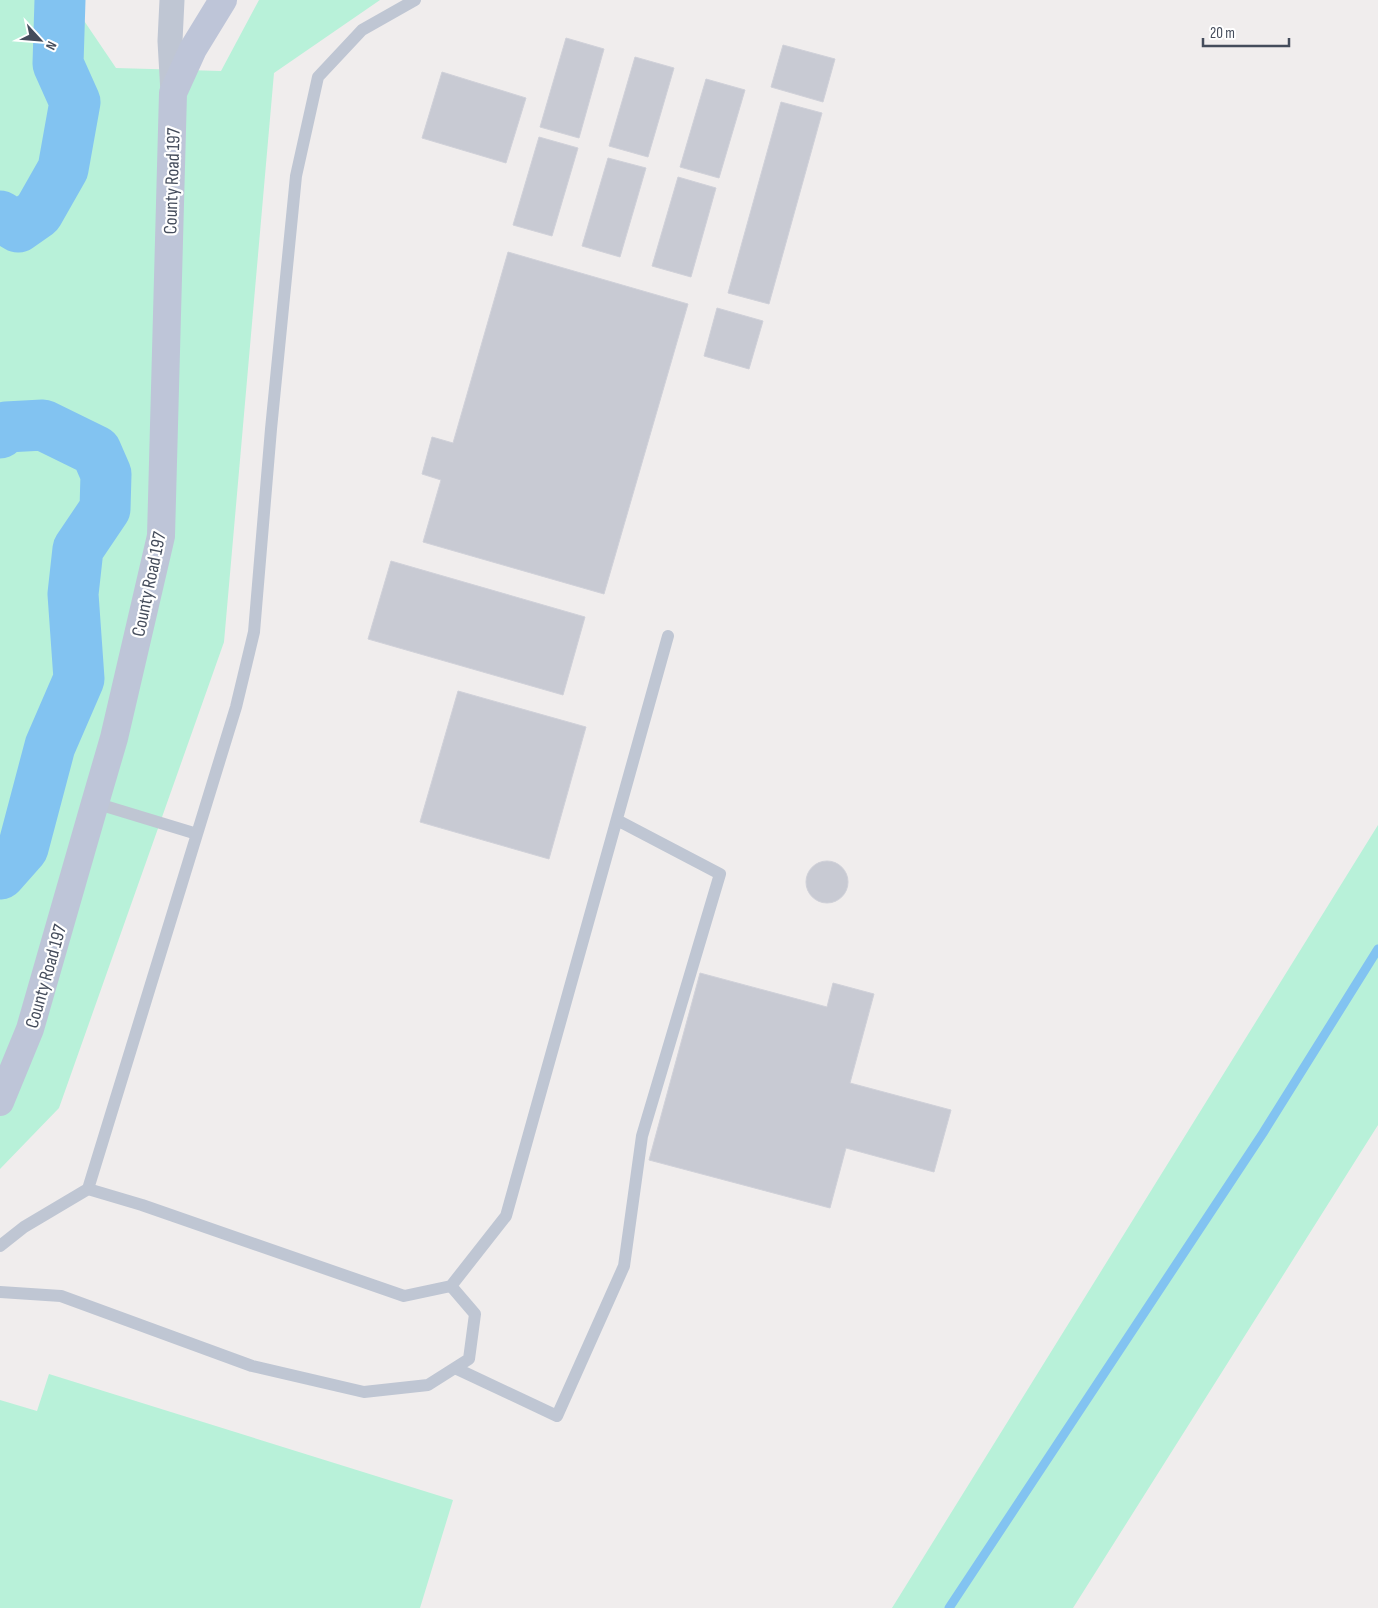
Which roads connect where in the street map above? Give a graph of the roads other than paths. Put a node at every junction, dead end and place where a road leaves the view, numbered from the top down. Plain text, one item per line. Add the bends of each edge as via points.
1 (172, 0) edge
2 (223, 0) edge
3 (415, 0) edge
4 (173, 94) junction
5 (668, 636) dead end
6 (95, 803) junction
7 (616, 820) junction
8 (197, 834) junction
9 (0, 1102) edge
10 (88, 1189) junction
11 (0, 1246) edge
12 (451, 1286) junction
13 (0, 1292) edge
14 (455, 1368) junction

1 - 4 street
2 - 4 street, County Road 197 via 193,49
3 - 8 lane via 362,30 318,76 296,176 254,632 236,707
4 - 6 street, County Road 197 via 161,536 114,738
5 - 7 lane
6 - 8 lane
6 - 9 street, County Road 197 via 30,1029
7 - 12 lane via 506,1216
7 - 14 lane via 720,874 642,1136 624,1266 557,1416
8 - 10 lane
10 - 11 lane via 24,1227
10 - 12 lane via 404,1296
12 - 14 lane via 475,1314 469,1359
13 - 14 lane via 61,1296 252,1366 364,1392 428,1386

